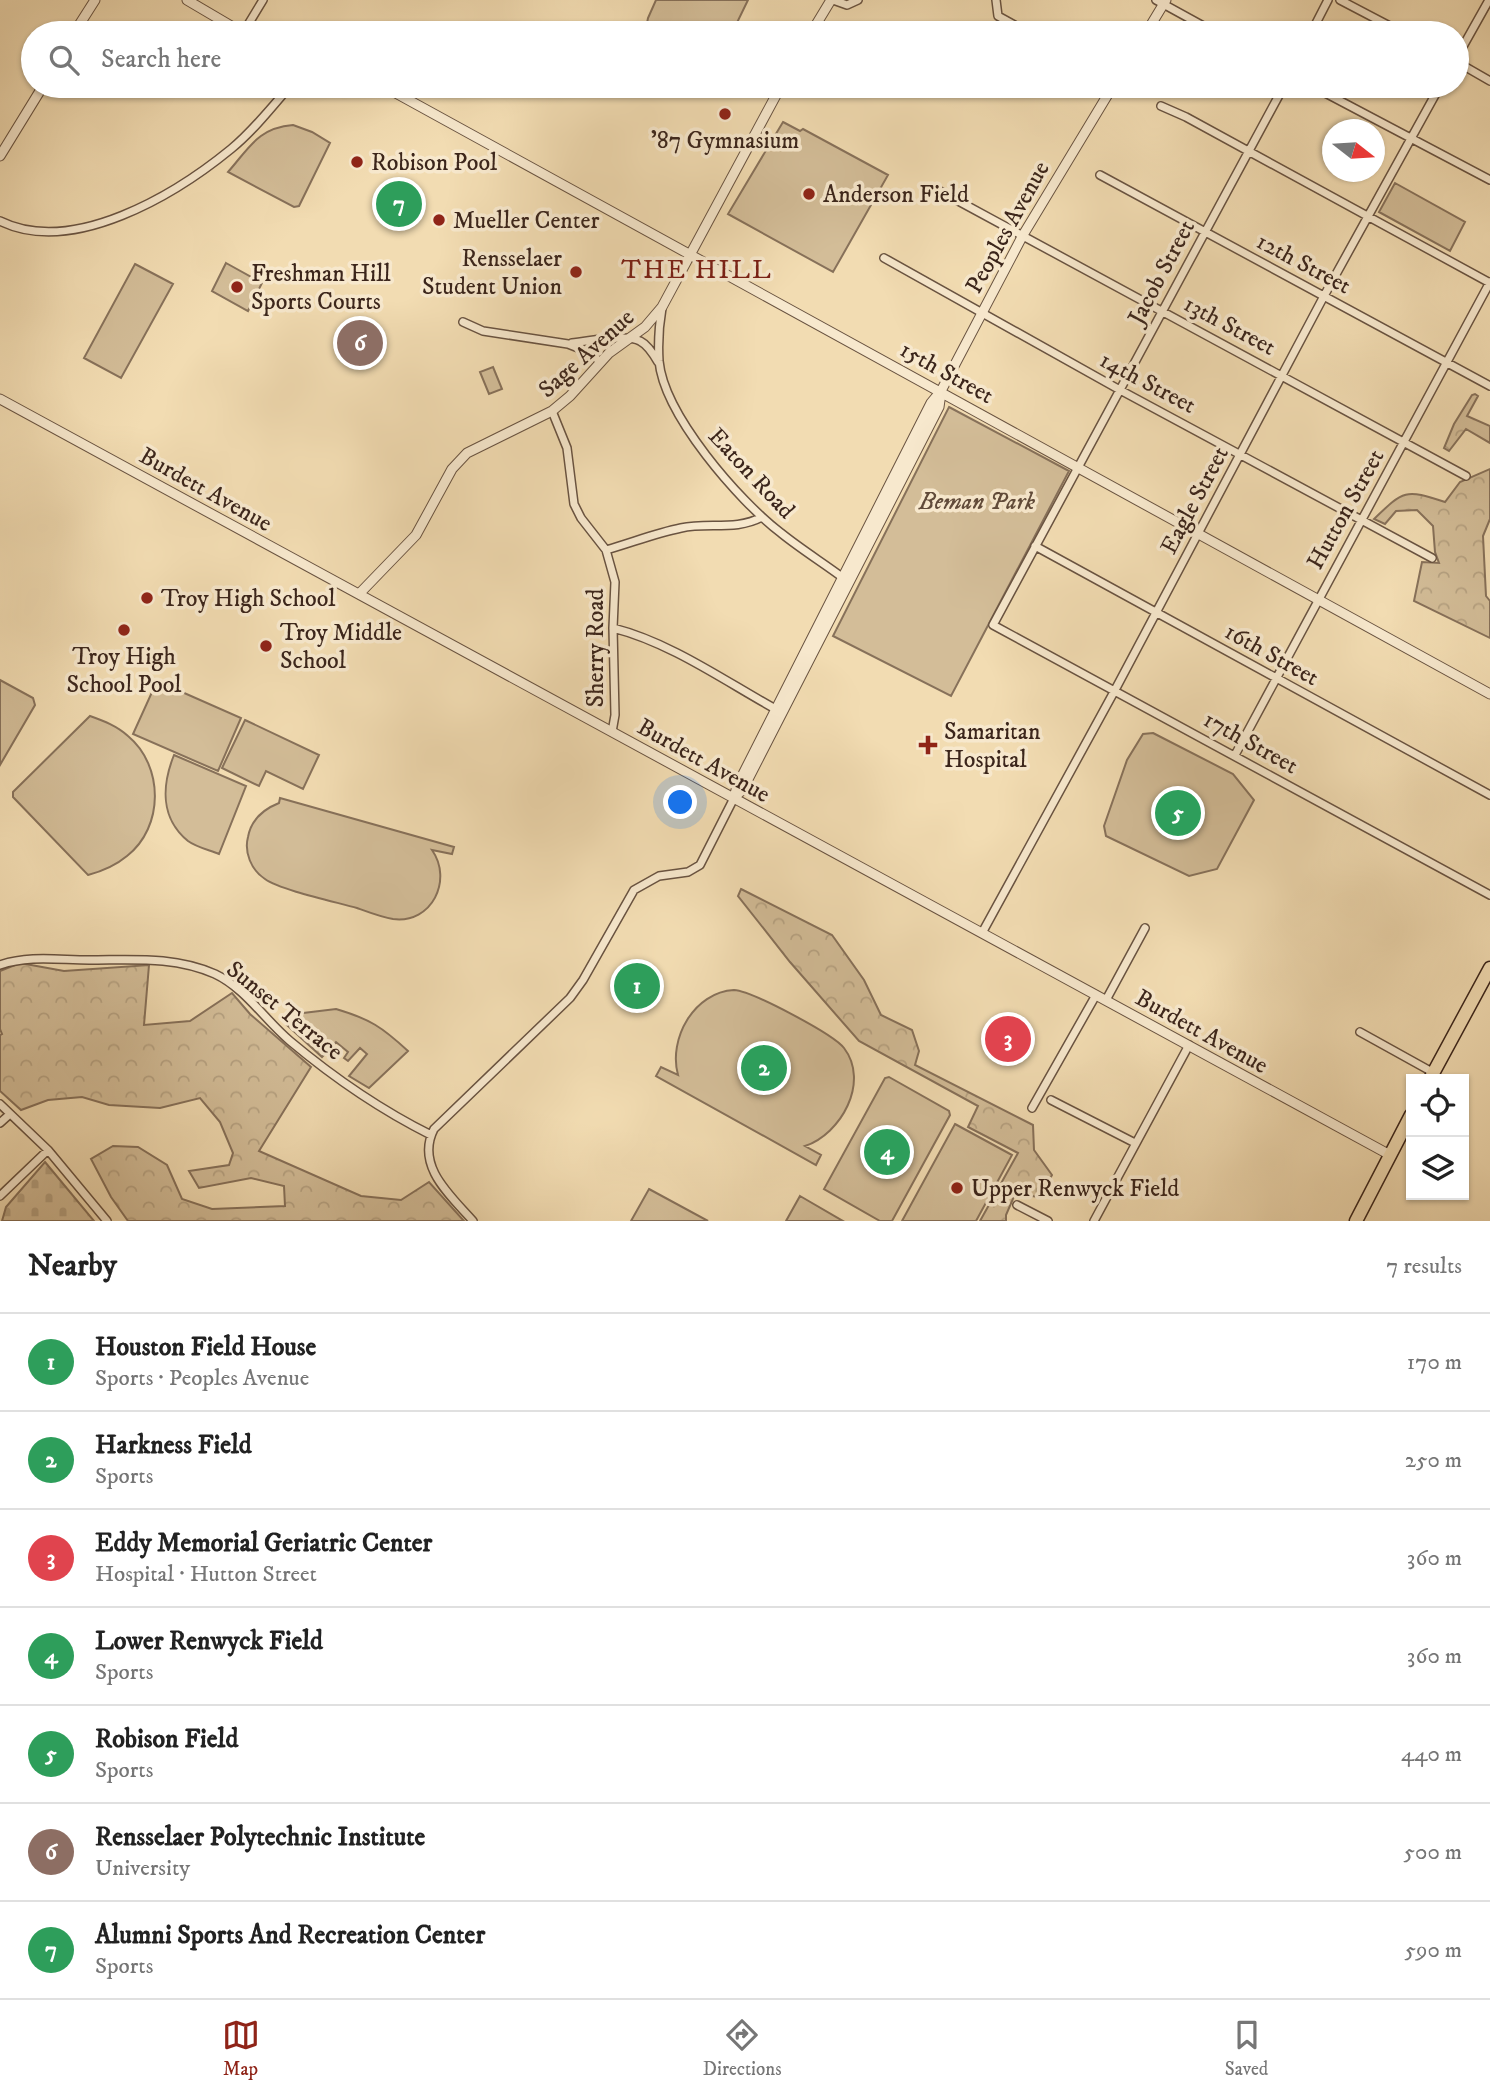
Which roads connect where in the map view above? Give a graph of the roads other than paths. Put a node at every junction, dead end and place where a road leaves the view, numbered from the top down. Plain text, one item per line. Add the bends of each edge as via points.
1 (95, 0) edge
2 (187, 0) edge
3 (263, 0) edge
4 (832, 0) edge
5 (858, 0) edge
6 (996, 0) edge
7 (1328, 0) edge
8 (1340, 0) edge
9 (1489, 0) edge
10 (1162, 1) edge
11 (82, 21) edge
12 (223, 21) edge
13 (250, 21) edge
14 (819, 21) edge
15 (1008, 21) edge
16 (1152, 21) edge
17 (1196, 21) edge
18 (1317, 21) edge
19 (1379, 21) edge
20 (1469, 38) edge
21 (1469, 68) edge
22 (1490, 81) edge
23 (35, 98) edge
24 (279, 98) edge
25 (405, 98) edge
26 (774, 98) edge
27 (1105, 98) edge
28 (1277, 98) edge
29 (1335, 98) edge
30 (1433, 98) edge
31 (1161, 107) dead end
32 (1411, 137) junction
33 (1, 151) edge
34 (1248, 152) junction
35 (1100, 174) dead end
36 (1490, 180) edge
37 (938, 190) dead end
38 (1368, 215) junction
39 (0, 221) edge
40 (1205, 231) junction
41 (1023, 235) junction
42 (690, 253) junction
43 (884, 258) dead end
44 (1490, 282) edge
45 (1324, 296) junction
46 (662, 307) junction
47 (1162, 311) junction
48 (982, 313) junction
49 (463, 322) dead end
50 (629, 338) junction
51 (568, 344) junction
52 (601, 362) junction
53 (1447, 363) junction
54 (659, 364) junction
55 (1282, 375) junction
56 (1490, 386) edge
57 (1120, 390) junction
58 (941, 391) junction
59 (0, 399) edge
60 (552, 411) junction
61 (1404, 442) junction
62 (1240, 454) junction
63 (1078, 467) junction
64 (1466, 476) dead end
65 (762, 517) junction
66 (1360, 521) junction
67 (1198, 533) junction
68 (1035, 545) junction
69 (606, 550) junction
70 (1432, 558) dead end
71 (846, 579) junction
72 (359, 594) junction
73 (1318, 600) junction
74 (1155, 612) junction
75 (993, 625) joint
76 (612, 628) junction
77 (1276, 679) junction
78 (1115, 690) junction
79 (1490, 694) edge
80 (779, 711) junction
81 (612, 732) junction
82 (1235, 755) junction
83 (1490, 795) edge
84 (734, 798) junction
85 (1490, 895) edge
86 (1145, 928) dead end
87 (982, 933) junction
88 (0, 965) edge
89 (1490, 968) edge
90 (1096, 995) junction
91 (1106, 1000) junction
92 (1360, 1032) dead end
93 (1189, 1045) junction
94 (1429, 1074) edge
95 (1433, 1074) edge
96 (1052, 1101) dead end
97 (0, 1104) edge
98 (1032, 1108) dead end
99 (10, 1114) junction
100 (0, 1123) edge
101 (1406, 1125) edge
102 (431, 1135) junction
103 (1135, 1143) junction
104 (48, 1150) junction
105 (1390, 1155) junction
106 (0, 1196) edge
107 (1017, 1205) dead end
108 (107, 1221) edge
109 (473, 1221) edge
110 (1048, 1221) edge
111 (1094, 1221) edge
112 (1356, 1221) edge

1 - 11 street
2 - 12 street
3 - 13 street
4 - 5 street via 847,5
4 - 14 street
6 - 15 street via 999,16
7 - 18 street
8 - 19 street
9 - 20 street
10 - 16 street
10 - 17 street
21 - 22 street
23 - 33 street
24 - 39 street via 232,149 146,206 61,230 32,230
25 - 42 street, 15th Street
26 - 42 street, Sage Avenue
27 - 41 street, Peoples Avenue
28 - 34 street, Jacob Street
29 - 32 street
30 - 32 street, Eagle Street
31 - 34 street
32 - 36 street
32 - 38 street, Eagle Street
34 - 38 street
34 - 40 street, Jacob Street
35 - 40 street, 12th Street
37 - 41 street, 13th Street
38 - 44 street
38 - 45 street, Eagle Street
40 - 45 street, 12th Street
40 - 47 street, Jacob Street
41 - 47 street, 13th Street
41 - 48 street, Peoples Avenue
42 - 46 street, Sage Avenue
42 - 58 street, 15th Street
43 - 48 street, 14th Street
44 - 53 street, Hutton Street
45 - 53 street, 12th Street
45 - 55 street, Eagle Street
46 - 50 street, Sage Avenue
46 - 54 street, Eaton Road
47 - 55 street, 13th Street
47 - 57 street, Jacob Street
48 - 57 street, 14th Street
48 - 58 street, Peoples Avenue
49 - 51 street via 483,331
50 - 51 street
50 - 52 street, Sage Avenue
50 - 54 street, Eaton Road via 640,341
51 - 52 street
52 - 60 street, Sage Avenue
53 - 56 street, 12th Street
53 - 61 street, Hutton Street
54 - 65 street, Eaton Road via 675,408 698,447
55 - 61 street, 13th Street
55 - 62 street, Eagle Street
57 - 62 street, 14th Street
57 - 63 street, Jacob Street
58 - 63 street, 15th Street
58 - 71 street, Peoples Avenue via 931,403
59 - 72 street, Burdett Avenue
60 - 69 street, Sherry Road via 567,448 574,504
60 - 72 street, Sage Avenue via 478,445 461,459 416,536
61 - 64 street, 13th Street
61 - 66 street, Hutton Street
62 - 66 street, 14th Street
62 - 67 street, Eagle Street
63 - 67 street, 15th Street
63 - 68 street, Jacob Street
65 - 69 street via 749,524 682,527
65 - 71 street, Eaton Road
66 - 70 street, 14th Street
66 - 73 street, Hutton Street
67 - 73 street, 15th Street
67 - 74 street, Eagle Street
68 - 74 street, 16th Street
68 - 75 street, Jacob Street
69 - 76 street, Sherry Road via 615,582
71 - 80 street, Peoples Avenue
72 - 81 street, Burdett Avenue
73 - 77 street, Hutton Street
73 - 79 street, 15th Street
74 - 77 street, 16th Street
74 - 78 street, Eagle Street
75 - 78 street, 17th Street
76 - 80 street via 665,648
76 - 81 street, Sherry Road
77 - 82 street, Hutton Street
77 - 83 street, 16th Street
78 - 82 street, 17th Street
78 - 87 street, Eagle Street
80 - 84 street, Peoples Avenue
81 - 84 street, Burdett Avenue
82 - 85 street, 17th Street
84 - 87 street, Burdett Avenue
84 - 102 street, Peoples Avenue via 700,865 688,872 659,876 634,890 576,990
86 - 91 street
87 - 90 street, Burdett Avenue
88 - 102 street, Sunset Terrace via 27,958 150,958 216,975 327,1071
89 - 95 highway
90 - 91 street, Burdett Avenue
90 - 98 street
91 - 93 street, Burdett Avenue
92 - 94 street
93 - 103 street
93 - 105 street, Burdett Avenue
96 - 103 street
97 - 99 street
99 - 100 street
99 - 104 street
101 - 105 highway
102 - 109 street via 429,1157 434,1173
103 - 111 street
104 - 106 street
104 - 108 street
105 - 112 highway
107 - 110 street

